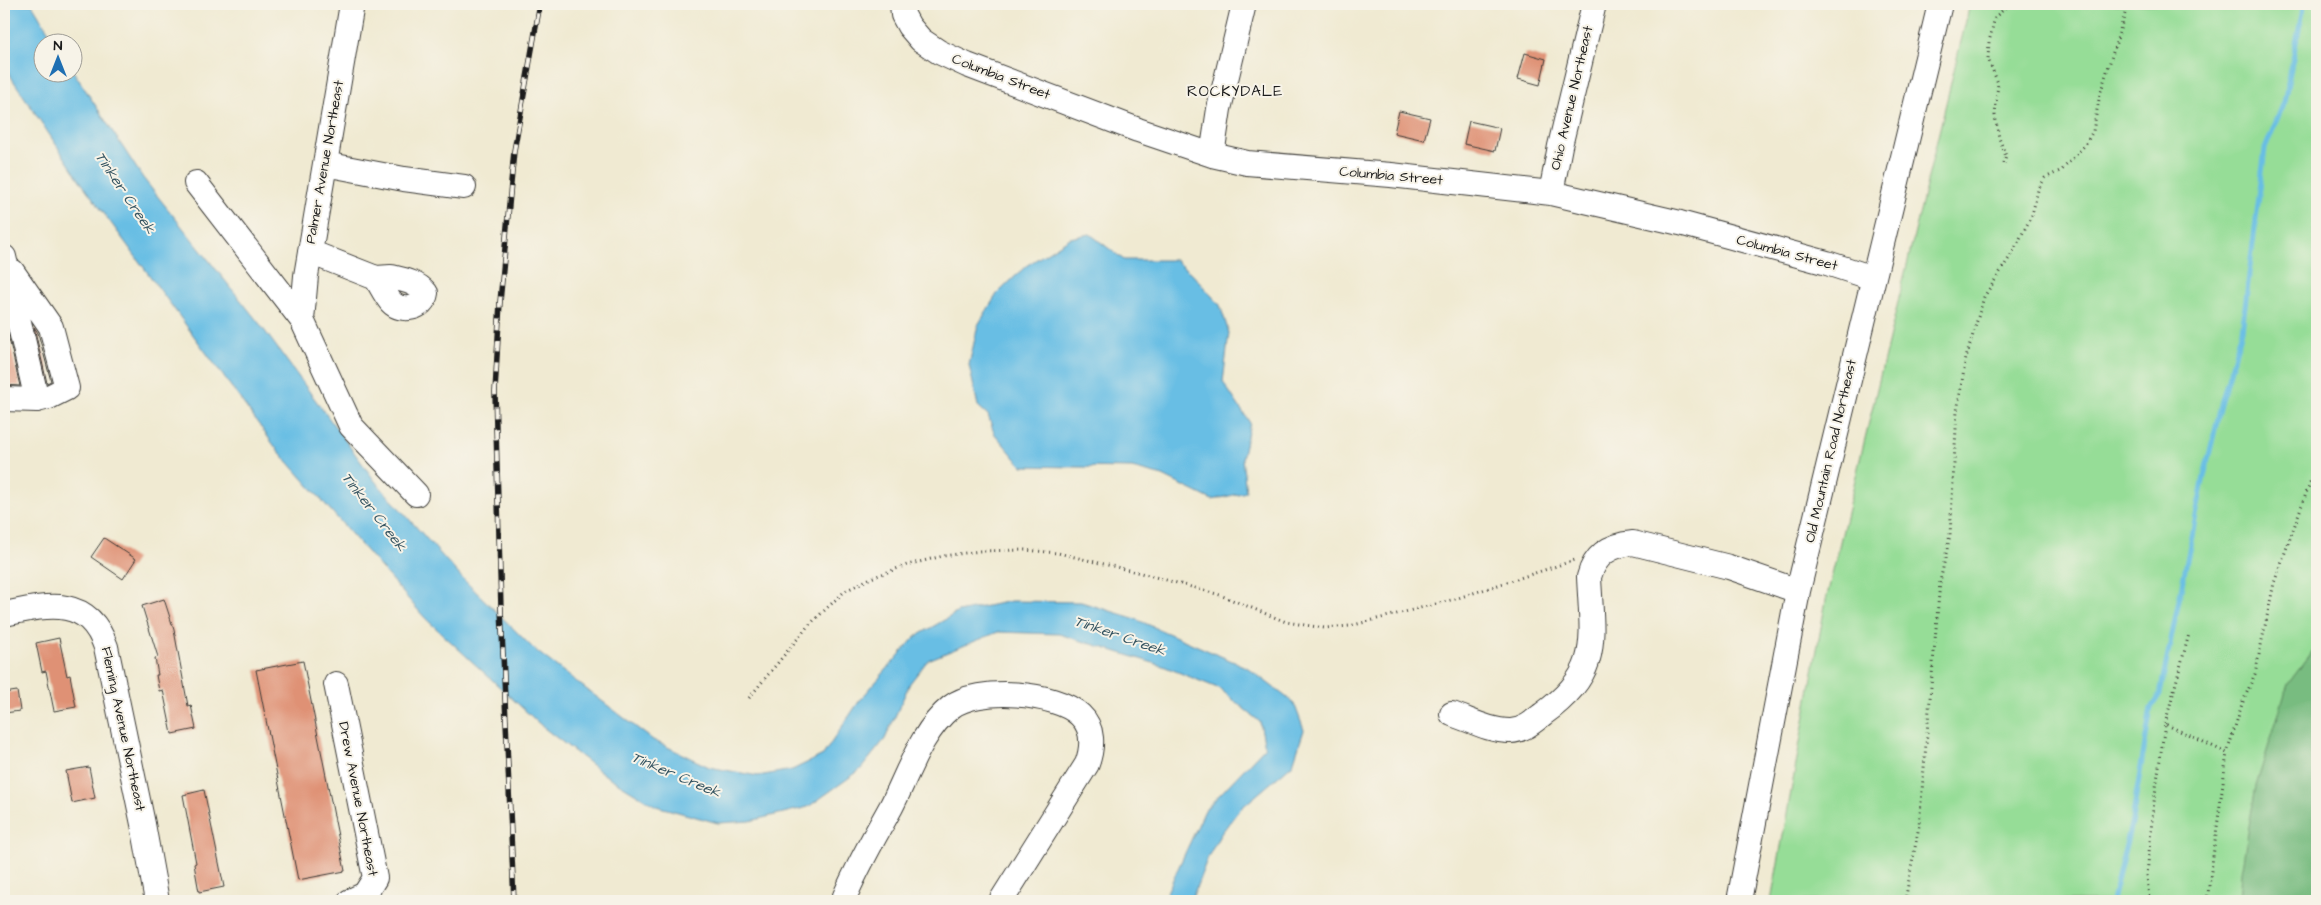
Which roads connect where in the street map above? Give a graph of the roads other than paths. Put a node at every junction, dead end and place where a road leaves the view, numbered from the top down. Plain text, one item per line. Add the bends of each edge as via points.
1 (352, 4) edge
2 (902, 4) edge
3 (1244, 4) edge
4 (1594, 4) edge
5 (1940, 4) edge
6 (1212, 155) junction
7 (325, 164) junction
8 (196, 183) dead end
9 (464, 188) dead end
10 (1551, 193) junction
11 (310, 252) junction
12 (4, 260) edge
13 (376, 278) dead end
14 (1873, 278) junction
15 (302, 320) junction
16 (4, 399) edge
17 (37, 400) junction
18 (416, 494) dead end
19 (1798, 592) junction
20 (4, 614) edge
21 (336, 684) dead end
22 (1452, 714) dead end
23 (156, 901) edge
24 (350, 901) edge
25 (843, 901) edge
26 (1001, 901) edge
27 (1739, 901) edge

1 - 7 street, Palmer Avenue Northeast
2 - 6 street, Columbia Street via 909,26 921,40 939,52 1138,130
3 - 6 street via 1219,109
4 - 10 street, Ohio Avenue Northeast
5 - 14 street, Old Mountain Road Northeast
6 - 10 street, Columbia Street via 1247,163 1400,175
7 - 9 street
7 - 11 street, Palmer Avenue Northeast
8 - 15 street
10 - 14 street, Columbia Street via 1680,223
11 - 13 street
11 - 15 street, Palmer Avenue Northeast
12 - 17 street
12 - 17 street via 51,327 67,388
14 - 19 street, Old Mountain Road Northeast
15 - 18 street via 351,426
16 - 17 street
19 - 22 street via 1729,567 1633,543 1620,544 1602,553 1592,566 1589,576 1592,645 1582,676 1571,690 1523,729 1499,731
19 - 27 street, Old Mountain Road Northeast
20 - 23 street, Fleming Avenue Northeast via 43,606 70,608 83,614 101,633 139,805
21 - 24 street, Drew Avenue Northeast via 375,878 365,894
25 - 26 street via 909,768 931,731 953,705 967,697 984,694 1034,697 1063,705 1081,716 1092,739 1092,752 1087,764

